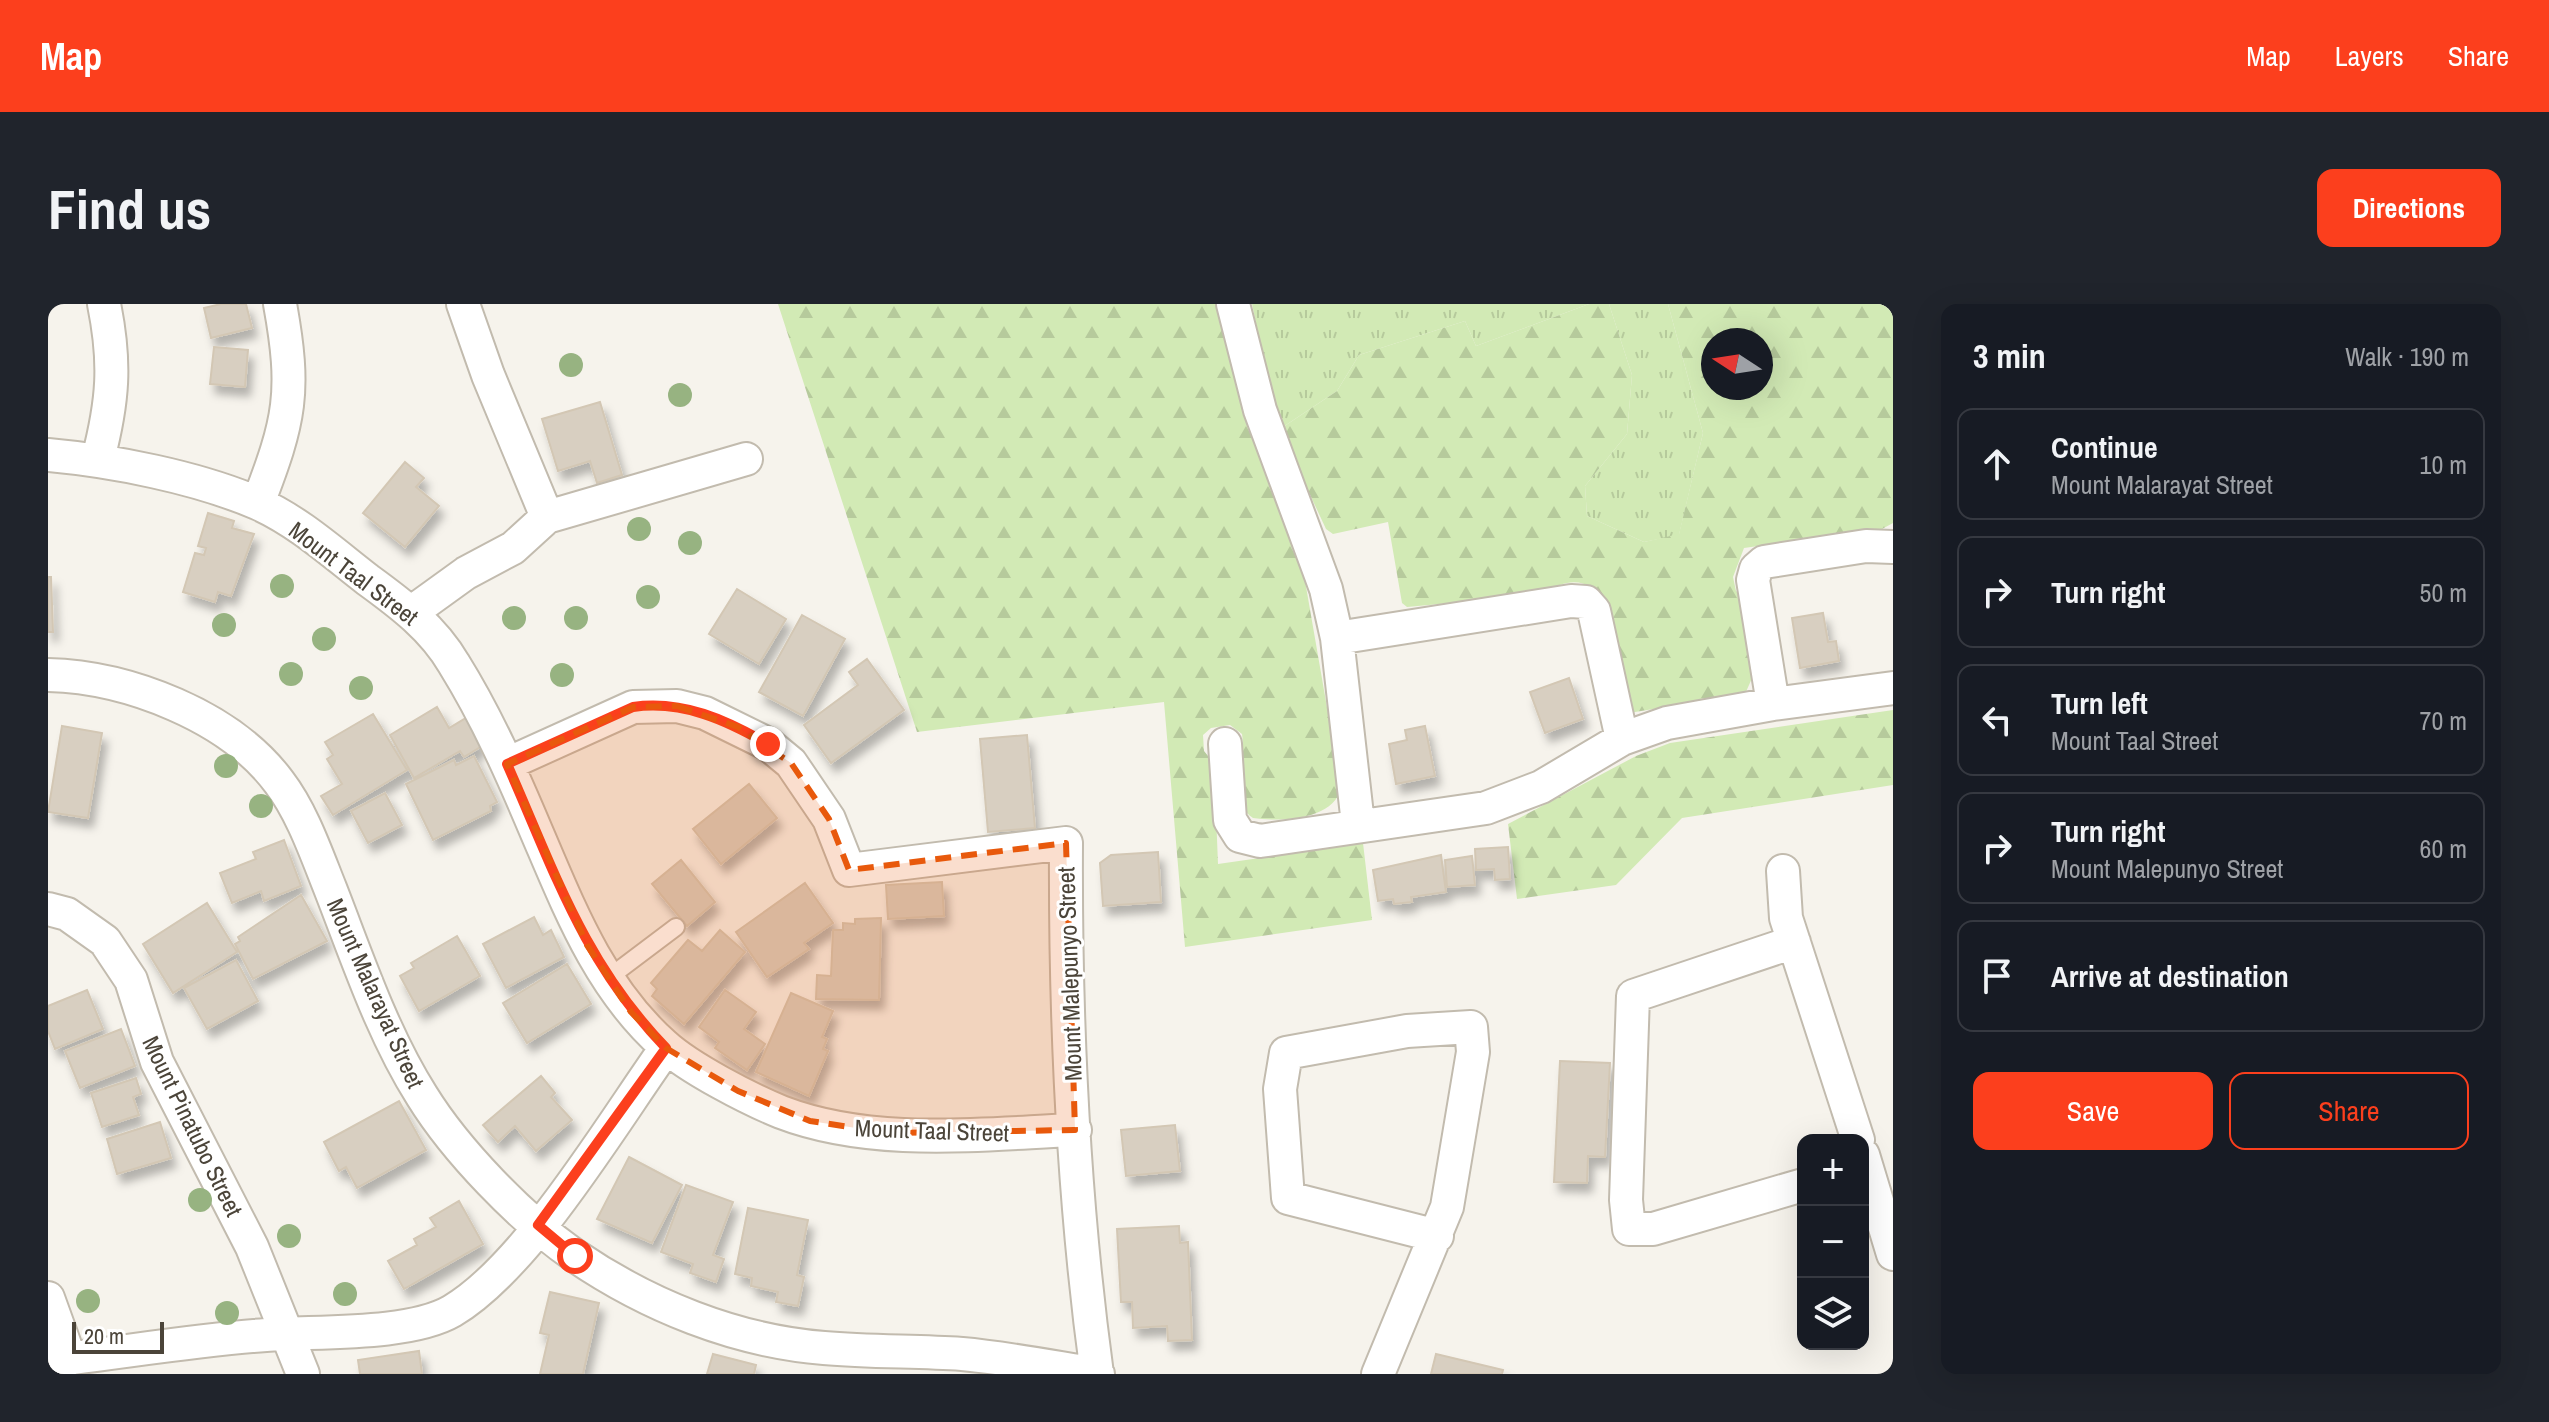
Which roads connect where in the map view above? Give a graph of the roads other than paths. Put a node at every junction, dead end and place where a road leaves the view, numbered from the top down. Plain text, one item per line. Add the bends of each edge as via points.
1 (104, 304) edge
2 (280, 304) edge
3 (463, 304) edge
4 (1233, 304) edge
5 (48, 455) edge
6 (98, 459) junction
7 (746, 459) dead end
8 (258, 503) junction
9 (547, 517) junction
10 (1893, 547) edge
11 (412, 612) junction
12 (1337, 638) junction
13 (48, 675) edge
14 (1893, 688) edge
15 (1773, 704) junction
16 (1622, 739) junction
17 (1225, 744) dead end
18 (507, 764) junction
19 (1358, 824) junction
20 (1783, 871) dead end
21 (48, 909) edge
22 (676, 927) dead end
23 (1794, 942) junction
24 (607, 979) junction
25 (666, 1048) junction
26 (1075, 1130) junction
27 (1856, 1134) edge
28 (1869, 1176) edge
29 (1797, 1187) edge
30 (538, 1225) junction
31 (1437, 1236) junction
32 (1893, 1254) edge
33 (48, 1298) edge
34 (288, 1334) junction
35 (59, 1360) edge
36 (303, 1374) edge
37 (1098, 1374) edge
38 (1378, 1374) edge

1 - 6 street via 114,369 112,407
2 - 8 street via 290,404
3 - 9 street
4 - 12 street via 1260,410 1313,545
5 - 6 street, Mount Taal Street
6 - 8 street, Mount Taal Street
7 - 9 street
8 - 11 street, Mount Taal Street
9 - 11 street via 513,548 466,573
10 - 15 street via 1866,546 1764,562 1756,569 1753,580
11 - 18 street, Mount Taal Street via 453,660
12 - 16 street via 1586,602 1594,611
12 - 19 street
13 - 30 street, Mount Malarayat Street via 128,687 186,708 237,742 279,782 313,846 421,1096 456,1142
14 - 15 street
15 - 16 street via 1667,723
16 - 19 street via 1514,799 1458,813
17 - 19 street via 1230,820 1240,836 1260,841
18 - 24 street, Mount Taal Street via 565,901
18 - 26 street, Mount Malepunyo Street via 633,707 677,706 738,727 791,763 829,819 849,870 1066,843 1065,960
20 - 23 street via 1784,906
21 - 34 street, Mount Pinatubo Street via 67,914 105,941 131,980 157,1062 252,1247
22 - 24 lane
23 - 27 street
23 - 29 street via 1633,996 1629,1229 1653,1229
24 - 25 street, Mount Taal Street
25 - 26 street, Mount Taal Street via 780,1111 826,1124 903,1134
25 - 30 street
26 - 37 street, Mount Malepunyo Street
28 - 32 street
30 - 34 street via 470,1299 448,1313 344,1333
30 - 37 street, Mount Malarayat Street via 617,1281 688,1316 740,1333 800,1345 967,1355
31 - 31 street via 1447,1207 1473,1052 1471,1027 1407,1031 1286,1053 1280,1089 1288,1198
31 - 38 street
33 - 35 street
34 - 35 street
34 - 36 street, Mount Pinatubo Street

